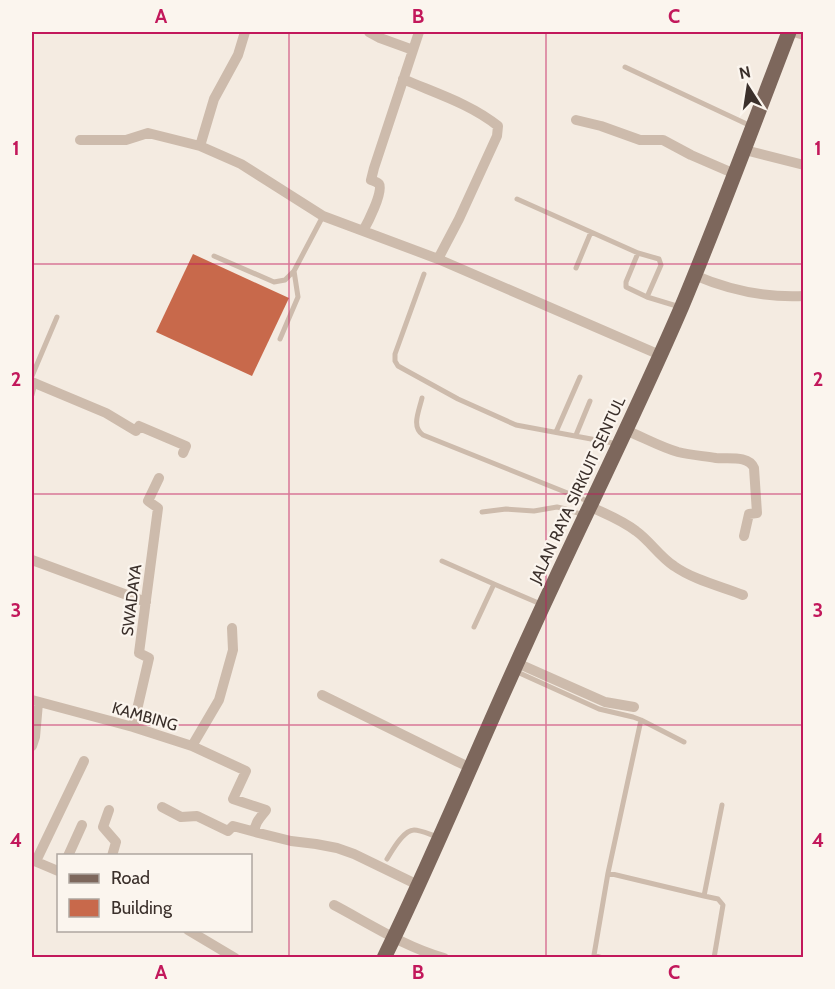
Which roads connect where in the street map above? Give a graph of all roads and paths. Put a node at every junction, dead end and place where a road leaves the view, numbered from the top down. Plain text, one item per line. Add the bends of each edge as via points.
1 (245, 32) edge
2 (369, 32) edge
3 (419, 32) edge
4 (789, 32) edge
5 (794, 32) edge
6 (804, 35) edge
7 (413, 50) junction
8 (626, 67) dead end
9 (403, 79) junction
10 (576, 120) dead end
11 (753, 127) junction
12 (80, 140) dead end
13 (200, 146) junction
14 (745, 150) junction
15 (804, 165) edge
16 (735, 174) junction
17 (517, 200) dead end
18 (323, 216) junction
19 (363, 231) junction
20 (591, 232) junction
21 (638, 253) junction
22 (213, 256) dead end
23 (438, 259) junction
24 (576, 268) dead end
25 (294, 271) junction
26 (424, 274) dead end
27 (694, 275) junction
28 (804, 296) edge
29 (647, 297) junction
30 (681, 308) junction
31 (57, 317) dead end
32 (280, 339) dead end
33 (660, 355) junction
34 (580, 377) dead end
35 (33, 381) edge
36 (32, 395) edge
37 (422, 398) dead end
38 (590, 401) dead end
39 (625, 430) junction
40 (556, 432) junction
41 (576, 435) junction
42 (619, 445) junction
43 (183, 453) dead end
44 (159, 478) dead end
45 (590, 509) junction
46 (482, 512) dead end
47 (744, 536) dead end
48 (32, 560) edge
49 (442, 561) dead end
50 (494, 584) junction
51 (743, 595) dead end
52 (146, 602) junction
53 (543, 605) junction
54 (474, 627) dead end
55 (232, 628) dead end
56 (515, 667) junction
57 (322, 694) dead end
58 (35, 702) edge
59 (634, 707) dead end
60 (641, 720) junction
61 (133, 727) junction
62 (684, 742) dead end
63 (32, 746) edge
64 (192, 746) junction
65 (84, 761) dead end
66 (471, 768) junction
67 (722, 806) dead end
68 (162, 807) dead end
69 (109, 810) dead end
70 (82, 825) dead end
71 (255, 832) junction
72 (440, 837) junction
73 (68, 854) edge
74 (112, 854) edge
75 (34, 860) edge
76 (387, 860) dead end
77 (57, 871) edge
78 (608, 873) junction
79 (418, 885) junction
80 (704, 896) junction
81 (334, 905) dead end
82 (191, 932) edge
83 (394, 938) junction
84 (594, 956) edge
85 (235, 957) edge
86 (384, 957) edge
87 (444, 957) edge
88 (603, 957) edge
89 (714, 957) edge

1 - 13 street via 238,55 214,99
2 - 7 street
3 - 7 street
4 - 11 main road, JALAN RAYA SIRKUIT SENTUL
5 - 6 street
7 - 9 street
8 - 11 lane
9 - 19 street via 371,177 380,190
9 - 23 street via 498,126
10 - 16 street via 640,140 663,140
11 - 14 main road, JALAN RAYA SIRKUIT SENTUL
12 - 13 street via 126,140 148,133
13 - 18 street via 241,164
14 - 15 street
14 - 16 main road, JALAN RAYA SIRKUIT SENTUL
16 - 27 main road, JALAN RAYA SIRKUIT SENTUL
17 - 20 lane
18 - 19 street
18 - 25 lane
19 - 23 street
20 - 21 lane
20 - 24 lane
21 - 29 lane via 626,285
21 - 29 lane via 661,263
22 - 25 lane via 274,282 285,280
23 - 33 street
25 - 32 lane via 298,297
26 - 40 lane via 396,351 396,363 506,421
27 - 28 street via 746,292
27 - 30 main road, JALAN RAYA SIRKUIT SENTUL
29 - 30 lane
30 - 33 main road, JALAN RAYA SIRKUIT SENTUL
31 - 35 lane
33 - 39 main road, JALAN RAYA SIRKUIT SENTUL
34 - 40 lane
35 - 36 lane
35 - 43 street via 136,430 139,426 186,446
37 - 45 lane via 418,432
38 - 41 lane
39 - 42 main road, JALAN RAYA SIRKUIT SENTUL
39 - 47 street via 671,450 751,462 757,513 749,514
40 - 41 lane
41 - 42 lane
42 - 45 main road, JALAN RAYA SIRKUIT SENTUL
44 - 52 street, SWADAYA via 148,501 158,508
45 - 46 lane
45 - 51 street via 637,531 677,568
45 - 53 main road, JALAN RAYA SIRKUIT SENTUL
48 - 52 street
49 - 50 lane
50 - 53 lane
50 - 54 lane
52 - 61 street, SWADAYA via 139,652 149,658
53 - 56 main road, JALAN RAYA SIRKUIT SENTUL
55 - 64 street via 233,650 219,700
56 - 59 street via 605,702
56 - 60 lane via 599,709
56 - 66 main road, JALAN RAYA SIRKUIT SENTUL
57 - 66 street
58 - 61 street, KAMBING
58 - 63 street
60 - 62 lane
60 - 78 lane
61 - 64 street, KAMBING
64 - 71 street, KAMBING via 246,771 233,799 266,810
65 - 75 street
66 - 72 main road, JALAN RAYA SIRKUIT SENTUL
67 - 80 lane
68 - 71 street via 181,817 197,816 228,831 233,826
69 - 74 street via 103,827 116,842
70 - 73 street
71 - 79 street via 337,848
72 - 76 lane via 409,830
72 - 79 main road, JALAN RAYA SIRKUIT SENTUL
75 - 77 street
78 - 80 lane
78 - 84 lane
79 - 83 main road, JALAN RAYA SIRKUIT SENTUL
80 - 89 lane via 718,899 723,905
81 - 83 street
82 - 85 street
83 - 86 main road, JALAN RAYA SIRKUIT SENTUL
83 - 87 street
84 - 88 lane

